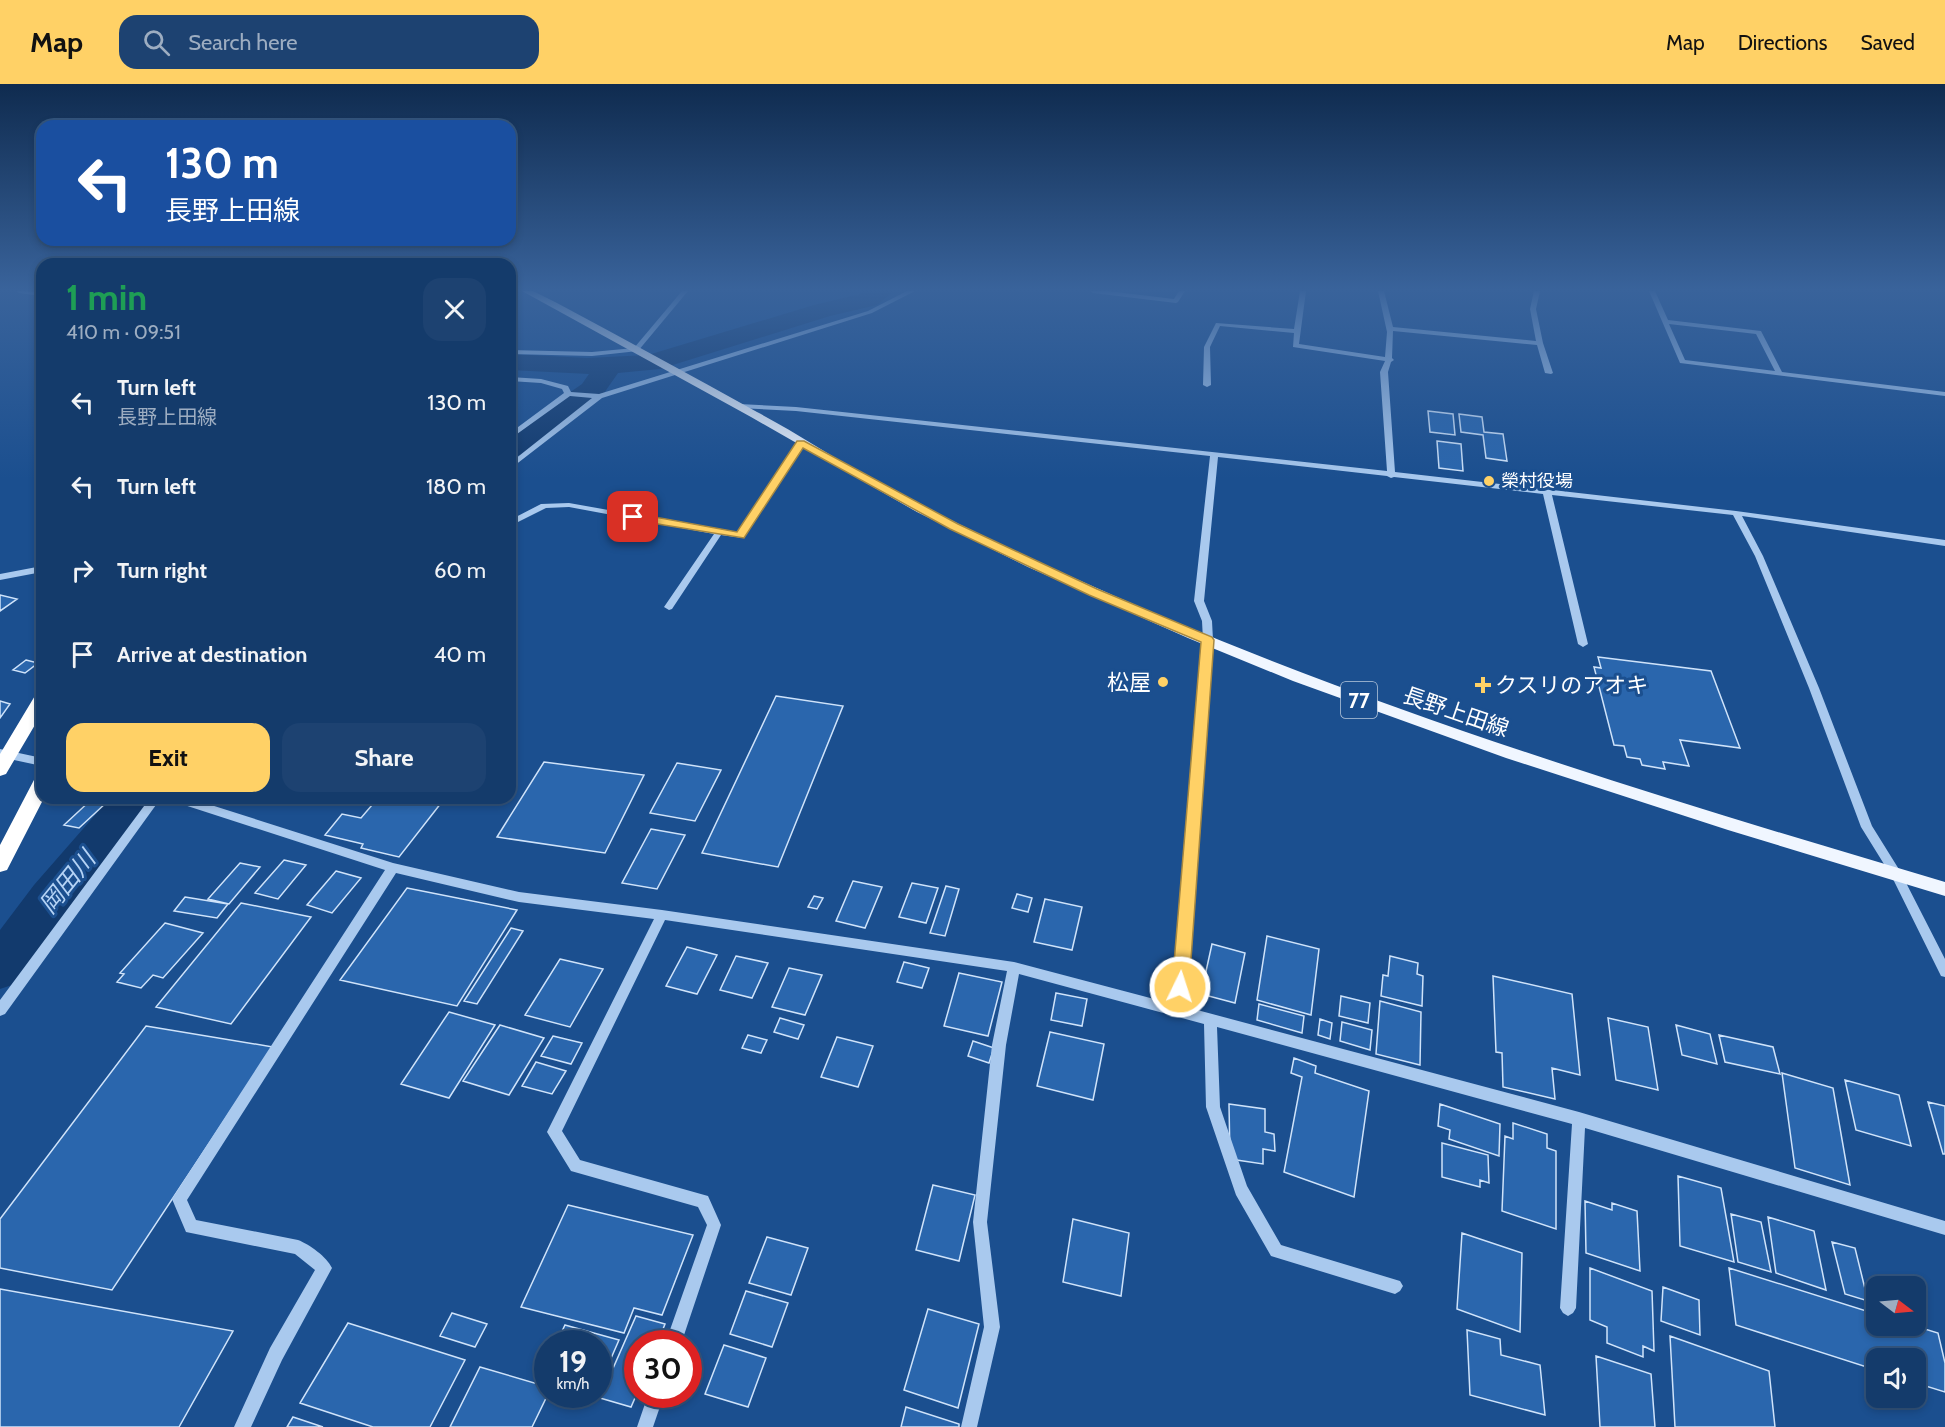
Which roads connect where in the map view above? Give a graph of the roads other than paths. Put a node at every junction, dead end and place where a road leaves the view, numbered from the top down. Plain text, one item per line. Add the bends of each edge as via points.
1 (579, 354) edge
2 (596, 354) edge
3 (642, 354) edge
4 (734, 354) edge
5 (1207, 354) edge
6 (1347, 354) edge
7 (1390, 354) edge
8 (1543, 354) edge
9 (1679, 354) edge
10 (1770, 354) edge
11 (1390, 360) junction
12 (674, 372) junction
13 (1549, 373) dead end
14 (1779, 373) junction
15 (516, 380) edge
16 (1207, 385) dead end
17 (571, 394) junction
18 (1945, 394) edge
19 (596, 395) junction
20 (740, 406) junction
21 (516, 433) edge
22 (801, 443) junction
23 (1214, 455) junction
24 (516, 462) edge
25 (1391, 476) junction
26 (1546, 492) junction
27 (1736, 513) junction
28 (516, 520) edge
29 (719, 532) junction
30 (1945, 543) edge
31 (36, 570) edge
32 (0, 577) edge
33 (669, 607) dead end
34 (1208, 640) junction
35 (1583, 644) dead end
36 (36, 707) edge
37 (3, 759) edge
38 (36, 762) edge
39 (36, 795) edge
40 (152, 804) edge
41 (195, 804) edge
42 (0, 864) edge
43 (393, 868) junction
44 (1896, 874) junction
45 (1945, 889) edge
46 (663, 915) junction
47 (1014, 967) junction
48 (1945, 972) edge
49 (0, 1010) edge
50 (1179, 1011) junction
51 (1210, 1020) junction
52 (1579, 1119) junction
53 (1945, 1228) edge
54 (1395, 1286) dead end
55 (1568, 1308) dead end
56 (678, 1330) edge
57 (652, 1408) edge
58 (242, 1427) edge
59 (645, 1427) edge
60 (969, 1427) edge

1 - 2 street
3 - 12 main road, 長野上田線 / 77
4 - 12 street
5 - 16 street
6 - 11 street
7 - 11 street
8 - 13 street
9 - 14 street via 1682,362
10 - 14 street
11 - 25 street via 1384,372
12 - 19 street
12 - 20 main road, 長野上田線 / 77
14 - 18 street
15 - 17 street via 550,383
17 - 19 street
17 - 21 street
19 - 24 street
20 - 22 main road, 長野上田線 / 77
20 - 23 street
22 - 29 street via 740,536
22 - 34 main road, 長野上田線 / 77 via 964,531 1093,592
23 - 25 street
23 - 34 street via 1199,601 1207,621
25 - 26 street
26 - 27 street
26 - 35 street
27 - 30 street
27 - 44 street via 1760,556 1867,827
28 - 29 street via 544,506 569,505
29 - 33 street
31 - 32 street
34 - 44 main road, 長野上田線 / 77 via 1354,698 1517,755
34 - 50 street
36 - 37 highway
37 - 38 street
39 - 42 highway
40 - 49 street
41 - 43 street
43 - 46 street via 519,897
43 - 58 street via 179,1199 191,1227 298,1247 324,1268 276,1353
44 - 45 main road, 長野上田線 / 77
44 - 48 street
46 - 47 street
46 - 56 street via 554,1132 576,1166 704,1201 714,1225
47 - 50 street
47 - 60 street via 999,1046 980,1222 992,1327
50 - 51 street
51 - 52 street
51 - 54 street via 1213,1107 1241,1190 1276,1251
52 - 53 street
52 - 55 street
57 - 59 street

